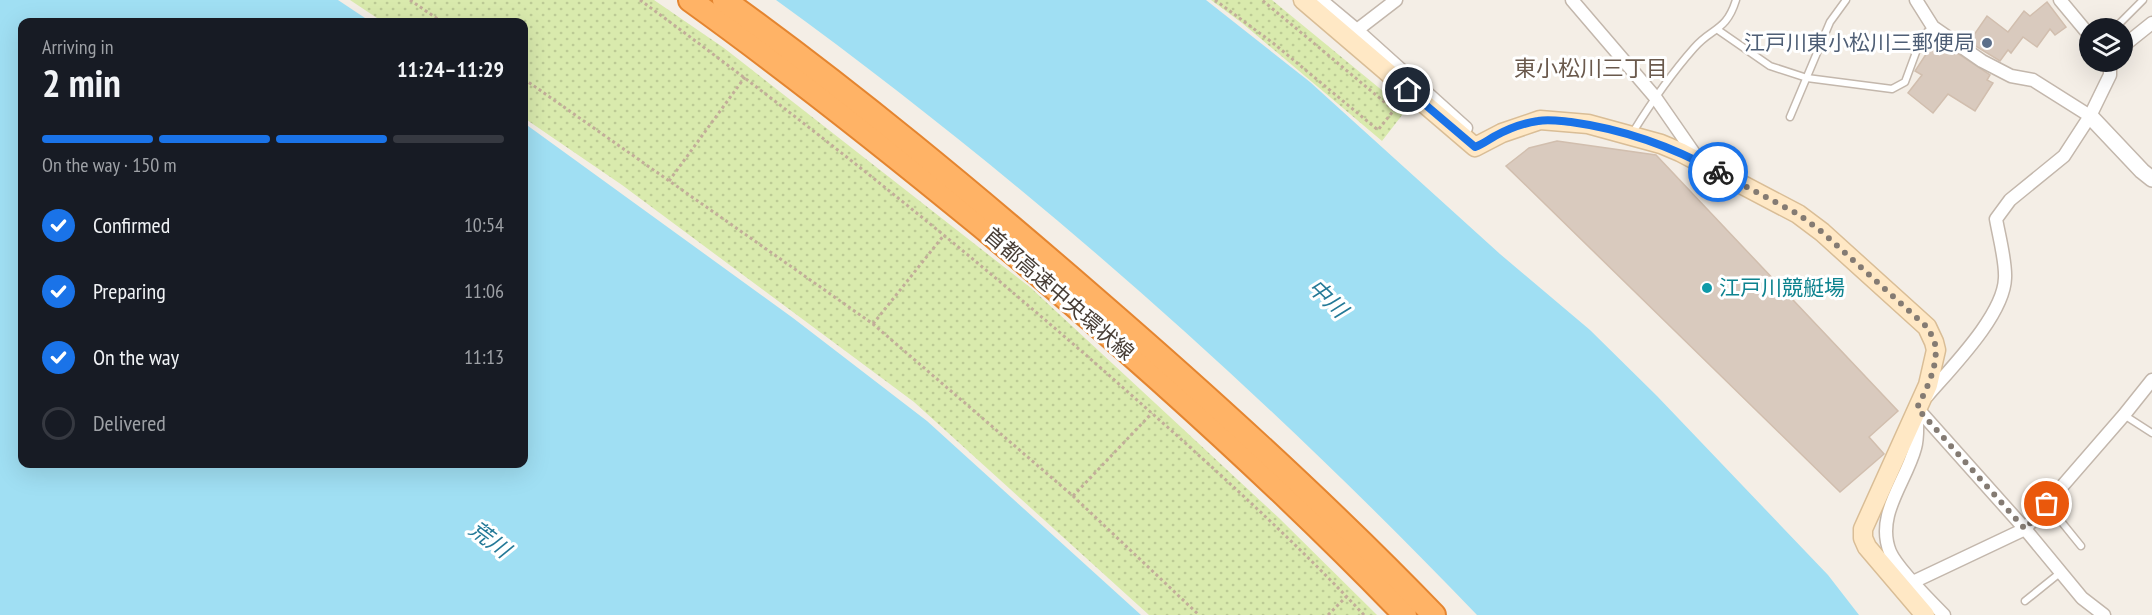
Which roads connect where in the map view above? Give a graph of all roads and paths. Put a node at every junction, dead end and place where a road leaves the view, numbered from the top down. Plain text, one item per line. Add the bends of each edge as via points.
1 (410, 0) edge
2 (640, 0) edge
3 (690, 0) edge
4 (724, 0) edge
5 (1215, 0) edge
6 (1262, 0) edge
7 (1303, 0) edge
8 (1321, 0) edge
9 (1396, 0) edge
10 (1572, 0) edge
11 (1736, 0) edge
12 (1846, 0) edge
13 (1916, 0) edge
14 (2060, 0) edge
15 (2144, 0) edge
16 (436, 18) edge
17 (2125, 18) edge
18 (2079, 23) edge
19 (2152, 23) edge
20 (1932, 27) junction
21 (1357, 30) junction
22 (1718, 30) junction
23 (2133, 38) edge
24 (2110, 72) edge
25 (745, 77) junction
26 (1807, 78) junction
27 (528, 82) edge
28 (1655, 97) junction
29 (2090, 116) junction
30 (1790, 117) dead end
31 (1631, 136) junction
32 (1484, 144) junction
33 (1701, 162) junction
34 (2152, 179) edge
35 (669, 181) junction
36 (944, 235) junction
37 (873, 324) junction
38 (2152, 380) edge
39 (1917, 408) junction
40 (1152, 413) junction
41 (2124, 415) junction
42 (2152, 433) edge
43 (1073, 496) junction
44 (2047, 504) junction
45 (2025, 529) junction
46 (2081, 546) dead end
47 (2061, 572) junction
48 (1913, 582) junction
49 (1347, 597) junction
50 (2025, 601) dead end
51 (1199, 615) edge
52 (1328, 615) edge
53 (1364, 615) edge
54 (1405, 615) edge
55 (1434, 615) edge
56 (1924, 615) edge
57 (1944, 615) edge
58 (2104, 615) edge

1 - 16 path
2 - 25 path
3 - 54 highway, 首都高速中央環状線 via 842,114 1108,334 1285,494
4 - 55 highway, 首都高速中央環状線 via 855,98 1095,298 1296,477
5 - 6 path via 1274,43 1378,130 1394,110
7 - 32 main road via 1475,147
8 - 21 street
9 - 21 street
10 - 28 street
11 - 22 lane via 1732,14
12 - 26 lane via 1830,22
13 - 20 street
14 - 18 street
15 - 17 lane
19 - 23 street
20 - 26 lane via 1922,36 1905,82 1892,89
20 - 29 street via 1982,61 2011,76 2033,80
21 - 32 street
22 - 26 lane via 1770,66
22 - 28 lane via 1696,45
24 - 29 street
25 - 35 path
25 - 36 path
26 - 30 lane
27 - 35 path
28 - 31 lane
28 - 33 street
29 - 34 street
29 - 39 street via 2064,156 2010,200 1996,219 2005,279 1994,313
31 - 32 main road via 1588,124 1540,120 1502,133
31 - 33 main road
33 - 39 main road via 1798,214 1927,327 1936,350 1928,385
35 - 37 path
36 - 37 path
36 - 40 path
37 - 43 path
38 - 41 street
39 - 45 street
39 - 48 street via 1916,445 1893,499 1885,533 1891,554
39 - 56 main road via 1866,519 1863,538 1867,548
40 - 43 path
40 - 49 path
41 - 42 lane
41 - 44 street
43 - 51 path
44 - 45 street
44 - 46 lane
45 - 47 street
45 - 48 street
47 - 50 lane
47 - 58 street via 2082,598
48 - 57 street
49 - 52 path
49 - 53 path

